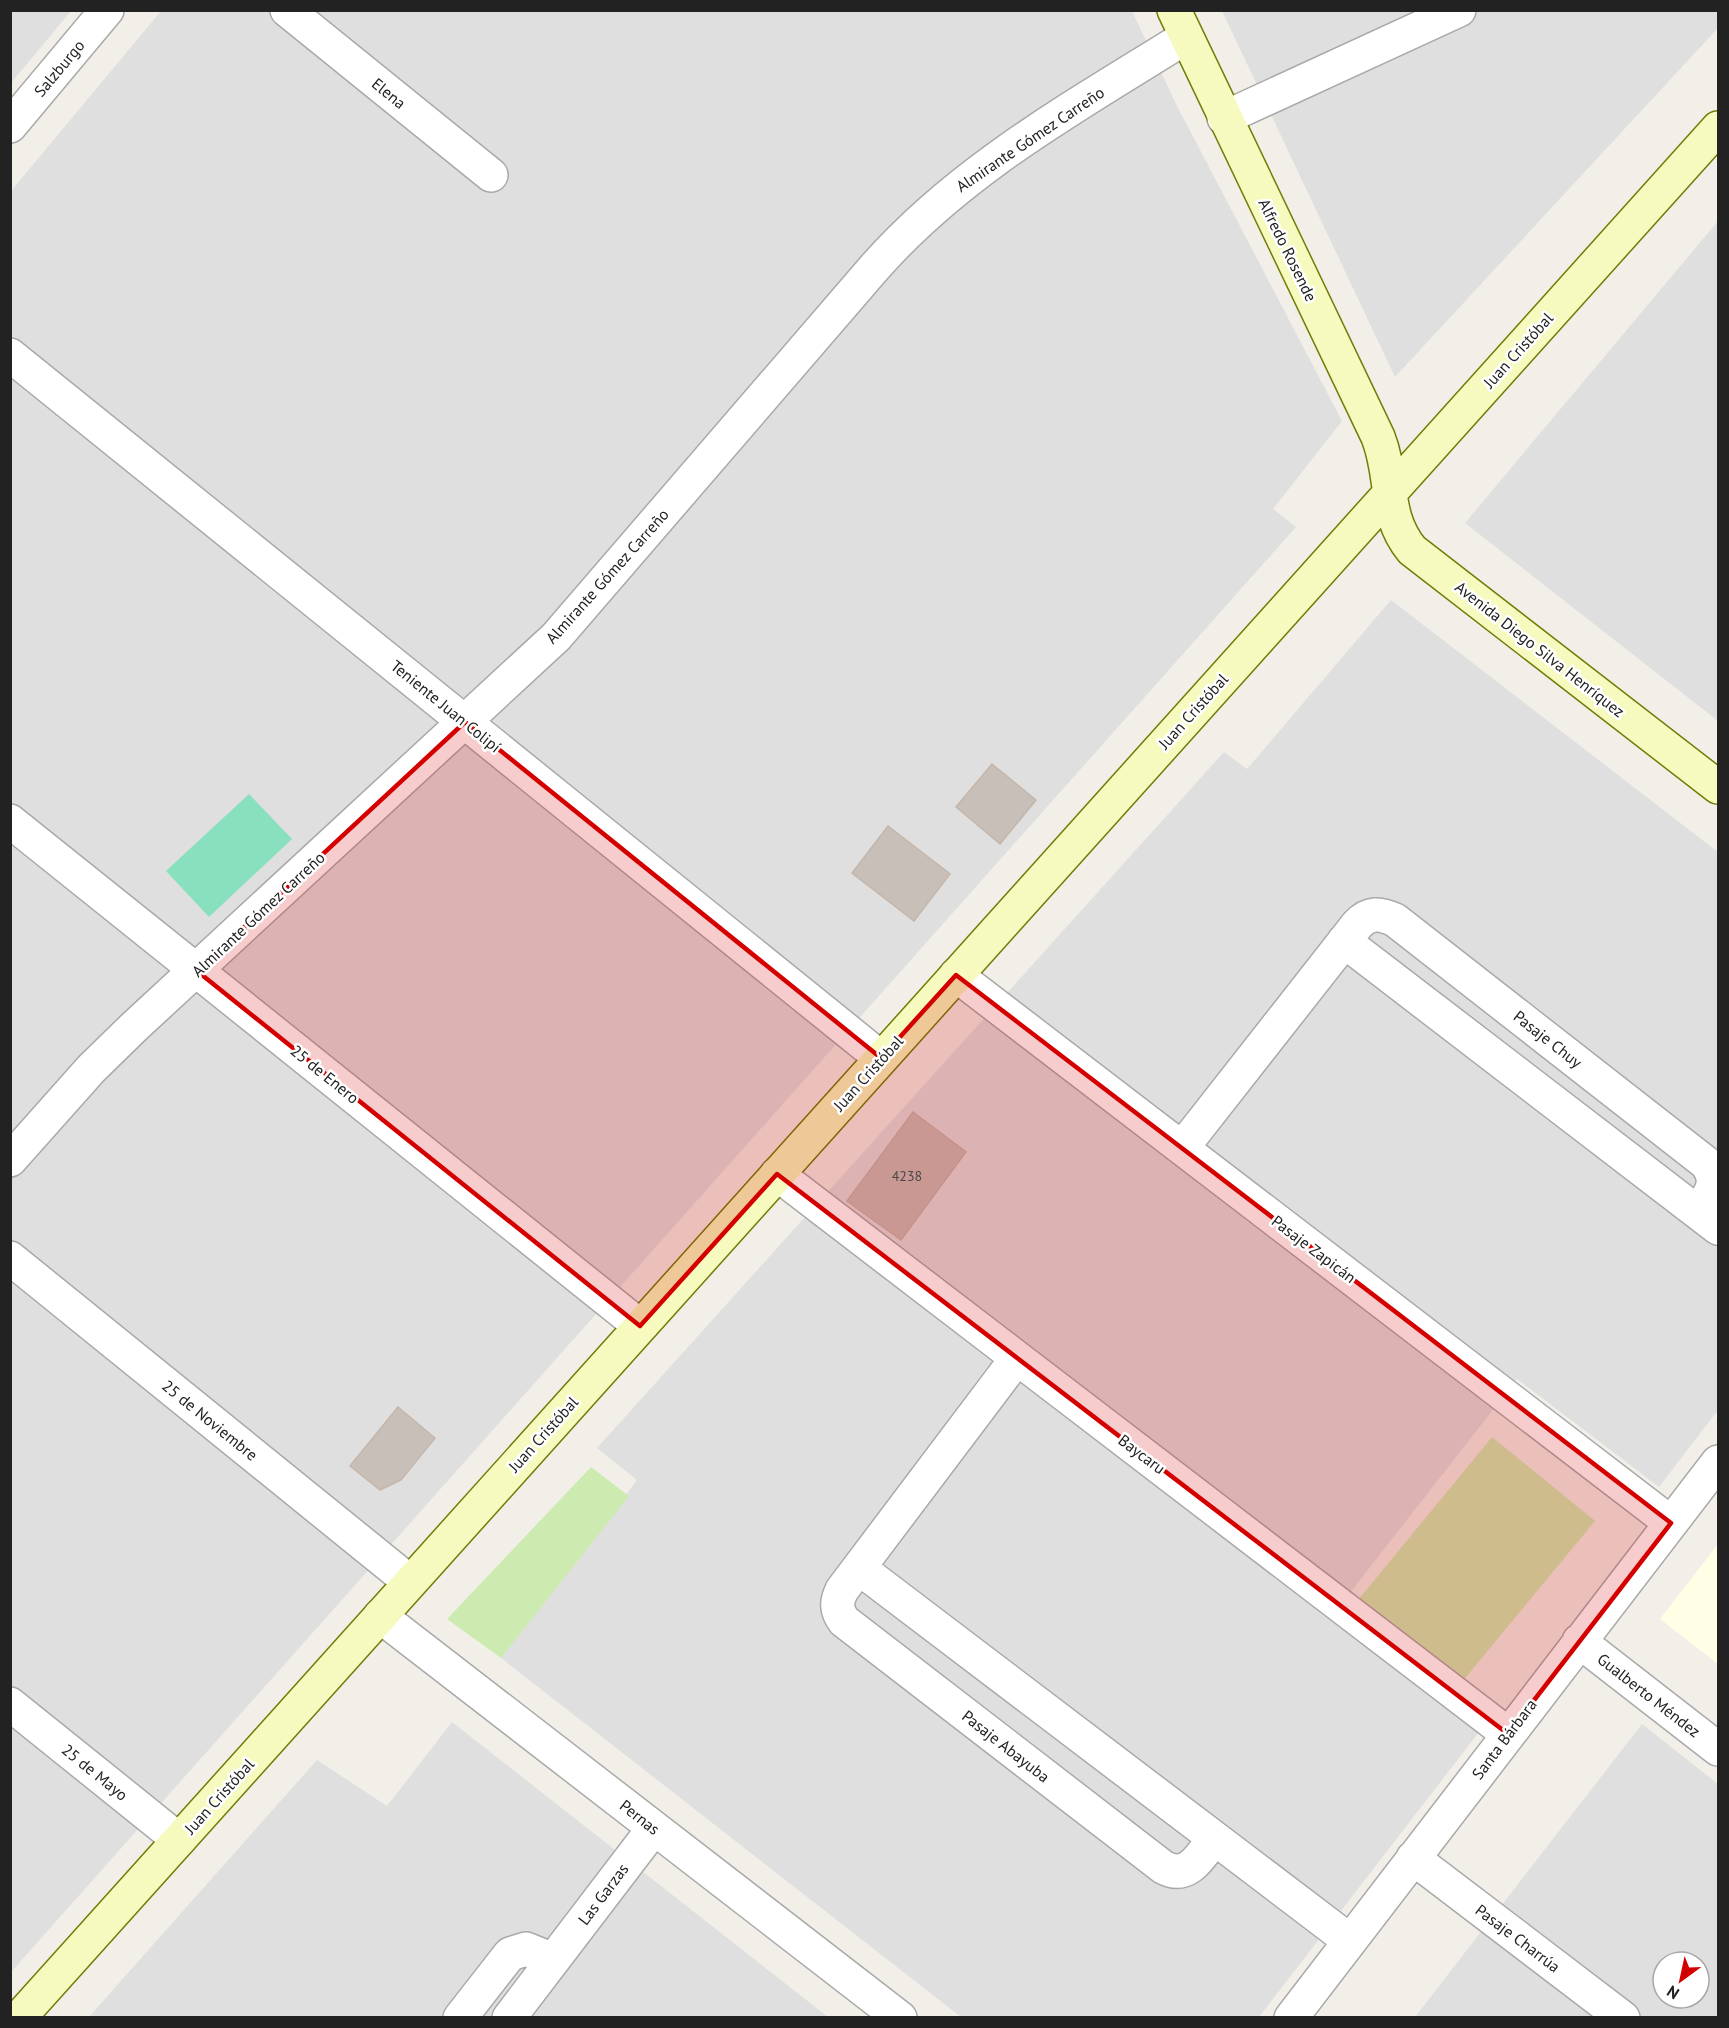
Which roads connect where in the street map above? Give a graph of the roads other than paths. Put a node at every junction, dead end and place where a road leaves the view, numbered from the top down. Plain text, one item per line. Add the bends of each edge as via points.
1 (107, 10) edge
2 (287, 10) edge
3 (1459, 10) edge
4 (1180, 24) edge
5 (1224, 117) junction
6 (10, 126) edge
7 (1719, 129) edge
8 (491, 176) dead end
9 (10, 355) edge
10 (1389, 492) junction
11 (465, 722) junction
12 (1719, 787) edge
13 (10, 821) edge
14 (1344, 941) junction
15 (197, 971) junction
16 (956, 975) junction
17 (881, 1059) junction
18 (1182, 1148) junction
19 (10, 1160) edge
20 (777, 1174) junction
21 (1708, 1220) edge
22 (10, 1258) edge
23 (640, 1326) junction
24 (1017, 1358) junction
25 (1719, 1462) edge
26 (1671, 1523) junction
27 (859, 1568) junction
28 (410, 1582) junction
29 (380, 1616) junction
30 (1580, 1641) junction
31 (10, 1704) edge
32 (1508, 1734) junction
33 (1719, 1749) edge
34 (654, 1828) junction
35 (1214, 1838) junction
36 (179, 1840) junction
37 (1413, 1858) junction
38 (1350, 1941) junction
39 (553, 1960) junction
40 (865, 2007) edge
41 (19, 2018) edge
42 (460, 2018) edge
43 (509, 2018) edge
44 (900, 2018) edge
45 (1291, 2018) edge
46 (1623, 2018) edge

1 - 6 street, Salzburgo
2 - 8 street, Elena
3 - 5 street
4 - 5 street, Alfredo Rosende
4 - 11 street, Almirante Gómez Carreño via 927,212 874,268 589,601
5 - 10 street, Alfredo Rosende via 1378,437
7 - 10 street, Juan Cristóbal
9 - 11 street, Teniente Juan Colipí
10 - 12 street, Avenida Diego Silva Henríquez via 1396,526 1412,550
10 - 16 street, Juan Cristóbal
11 - 15 street, Almirante Gómez Carreño
11 - 17 street, Teniente Juan Colipí
13 - 15 street, 25 de Enero
14 - 18 street, Pasaje Chuy
14 - 21 street, Pasaje Chuy
14 - 21 street, Pasaje Chuy via 1364,918 1374,914 1395,920 1706,1162 1714,1176
15 - 19 street, Almirante Gómez Carreño via 91,1069
15 - 23 street, 25 de Enero
16 - 17 street, Juan Cristóbal
16 - 18 street, Pasaje Zapicán
17 - 20 street, Juan Cristóbal
18 - 26 street, Pasaje Zapicán
20 - 23 street, Juan Cristóbal
20 - 24 street, Baycaru
22 - 28 street, 25 de Noviembre
23 - 28 street, Juan Cristóbal
24 - 27 street, Pasaje Abayuba
24 - 32 street, Baycaru
25 - 26 street, Santa Bárbara
26 - 30 street, Santa Bárbara
27 - 35 street
27 - 35 street, Pasaje Abayuba via 838,1597 839,1614 844,1621 1163,1867 1186,1870
28 - 29 street, Juan Cristóbal
29 - 34 street, Pernas
29 - 36 street, Juan Cristóbal
30 - 32 street, Santa Bárbara
30 - 33 street, Gualberto Méndez
31 - 36 street, 25 de Mayo
32 - 37 street, Santa Bárbara
34 - 39 street, Las Garzas
34 - 40 street, Pernas
35 - 38 street
36 - 41 street, Juan Cristóbal
37 - 38 street, Santa Bárbara
37 - 46 street, Pasaje Charrúa
38 - 45 street, Santa Bárbara
39 - 42 street via 526,1949 510,1954
39 - 43 street, Las Garzas
40 - 44 street, Pernas

